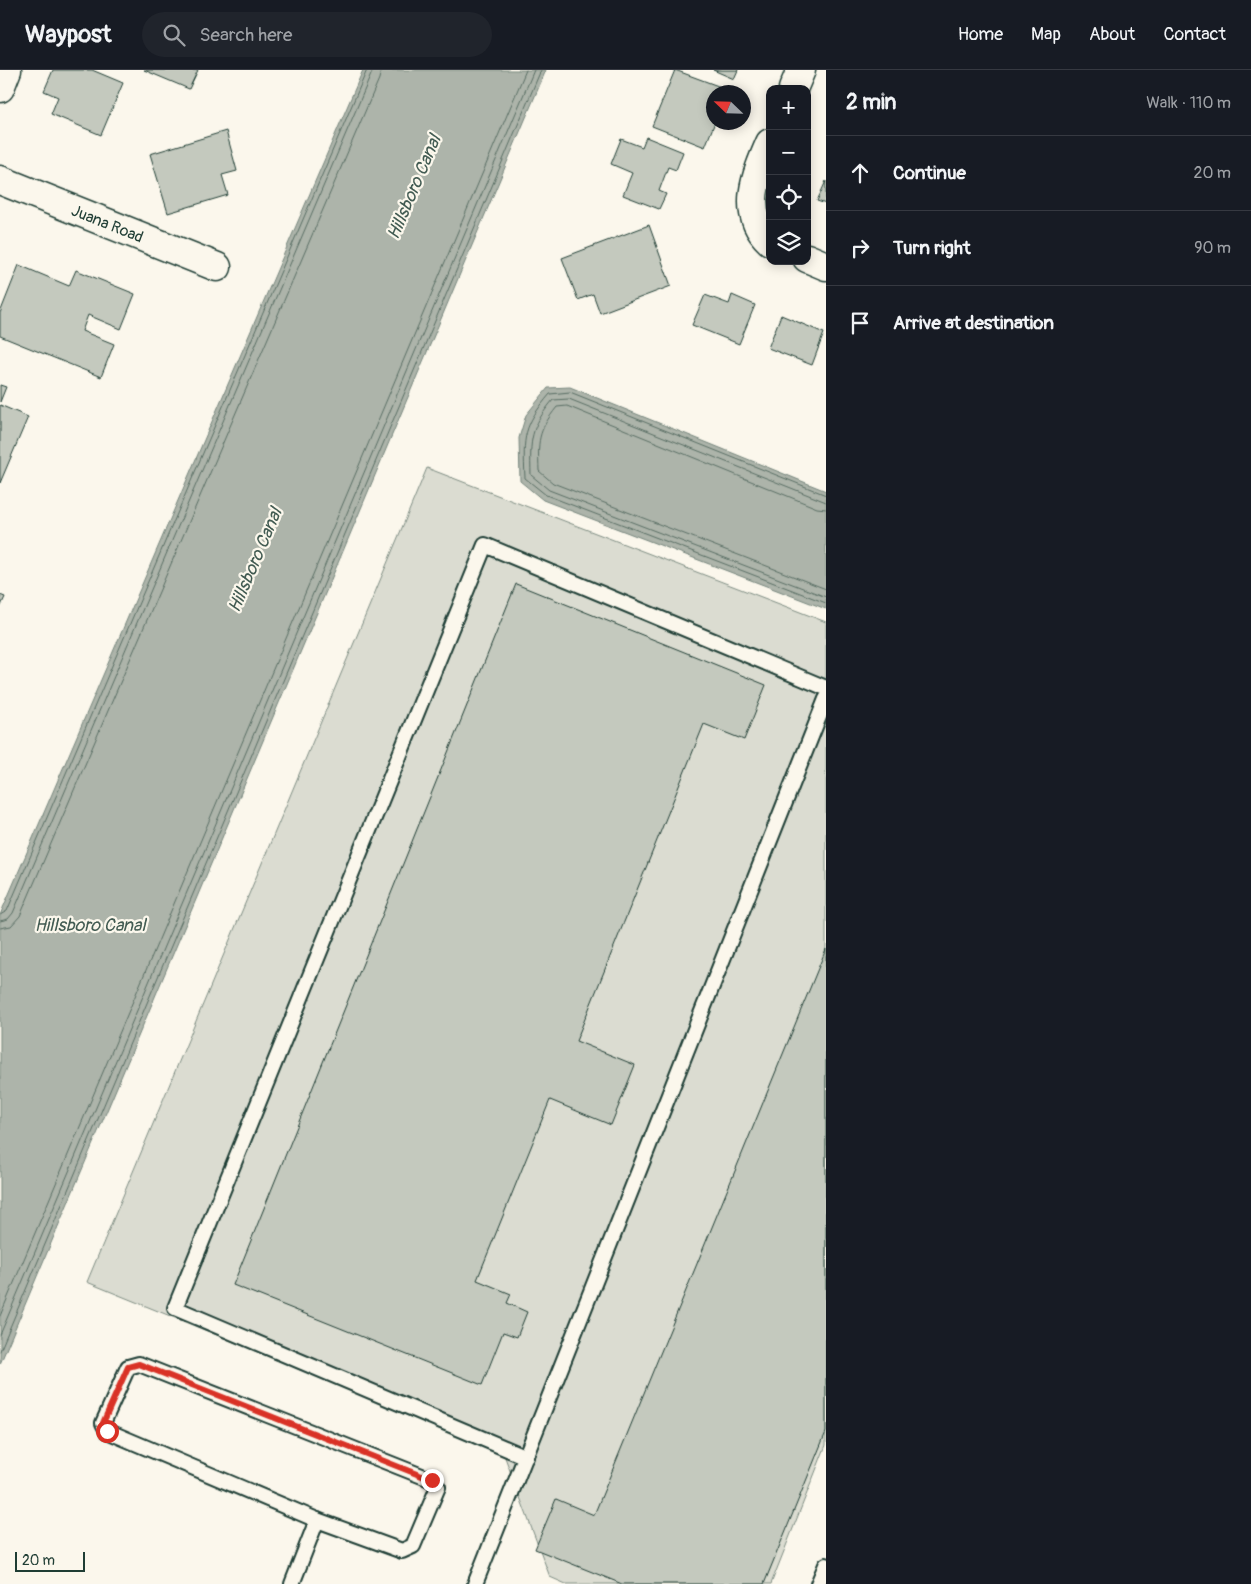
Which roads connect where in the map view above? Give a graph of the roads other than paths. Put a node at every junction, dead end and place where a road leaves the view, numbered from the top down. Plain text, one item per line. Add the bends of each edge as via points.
1 (7, 70) edge
2 (801, 70) edge
3 (795, 85) edge
4 (0, 88) edge
5 (766, 152) edge
6 (0, 180) edge
7 (763, 233) edge
8 (811, 260) edge
9 (826, 266) edge
10 (217, 267) dead end
11 (826, 688) edge
12 (826, 699) edge
13 (526, 1457) junction
14 (317, 1520) junction
15 (826, 1564) edge
16 (292, 1584) edge
17 (475, 1584) edge
18 (818, 1584) edge

1 - 4 street
2 - 3 street
5 - 7 street via 757,172 751,205
6 - 10 street, Juana Road
8 - 9 street
11 - 13 lane via 485,545 175,1308
12 - 13 lane
13 - 17 lane
14 - 14 lane via 402,1551 413,1546 438,1487 432,1480 148,1367 139,1364 128,1367 103,1423 107,1431
14 - 16 lane
15 - 18 lane

